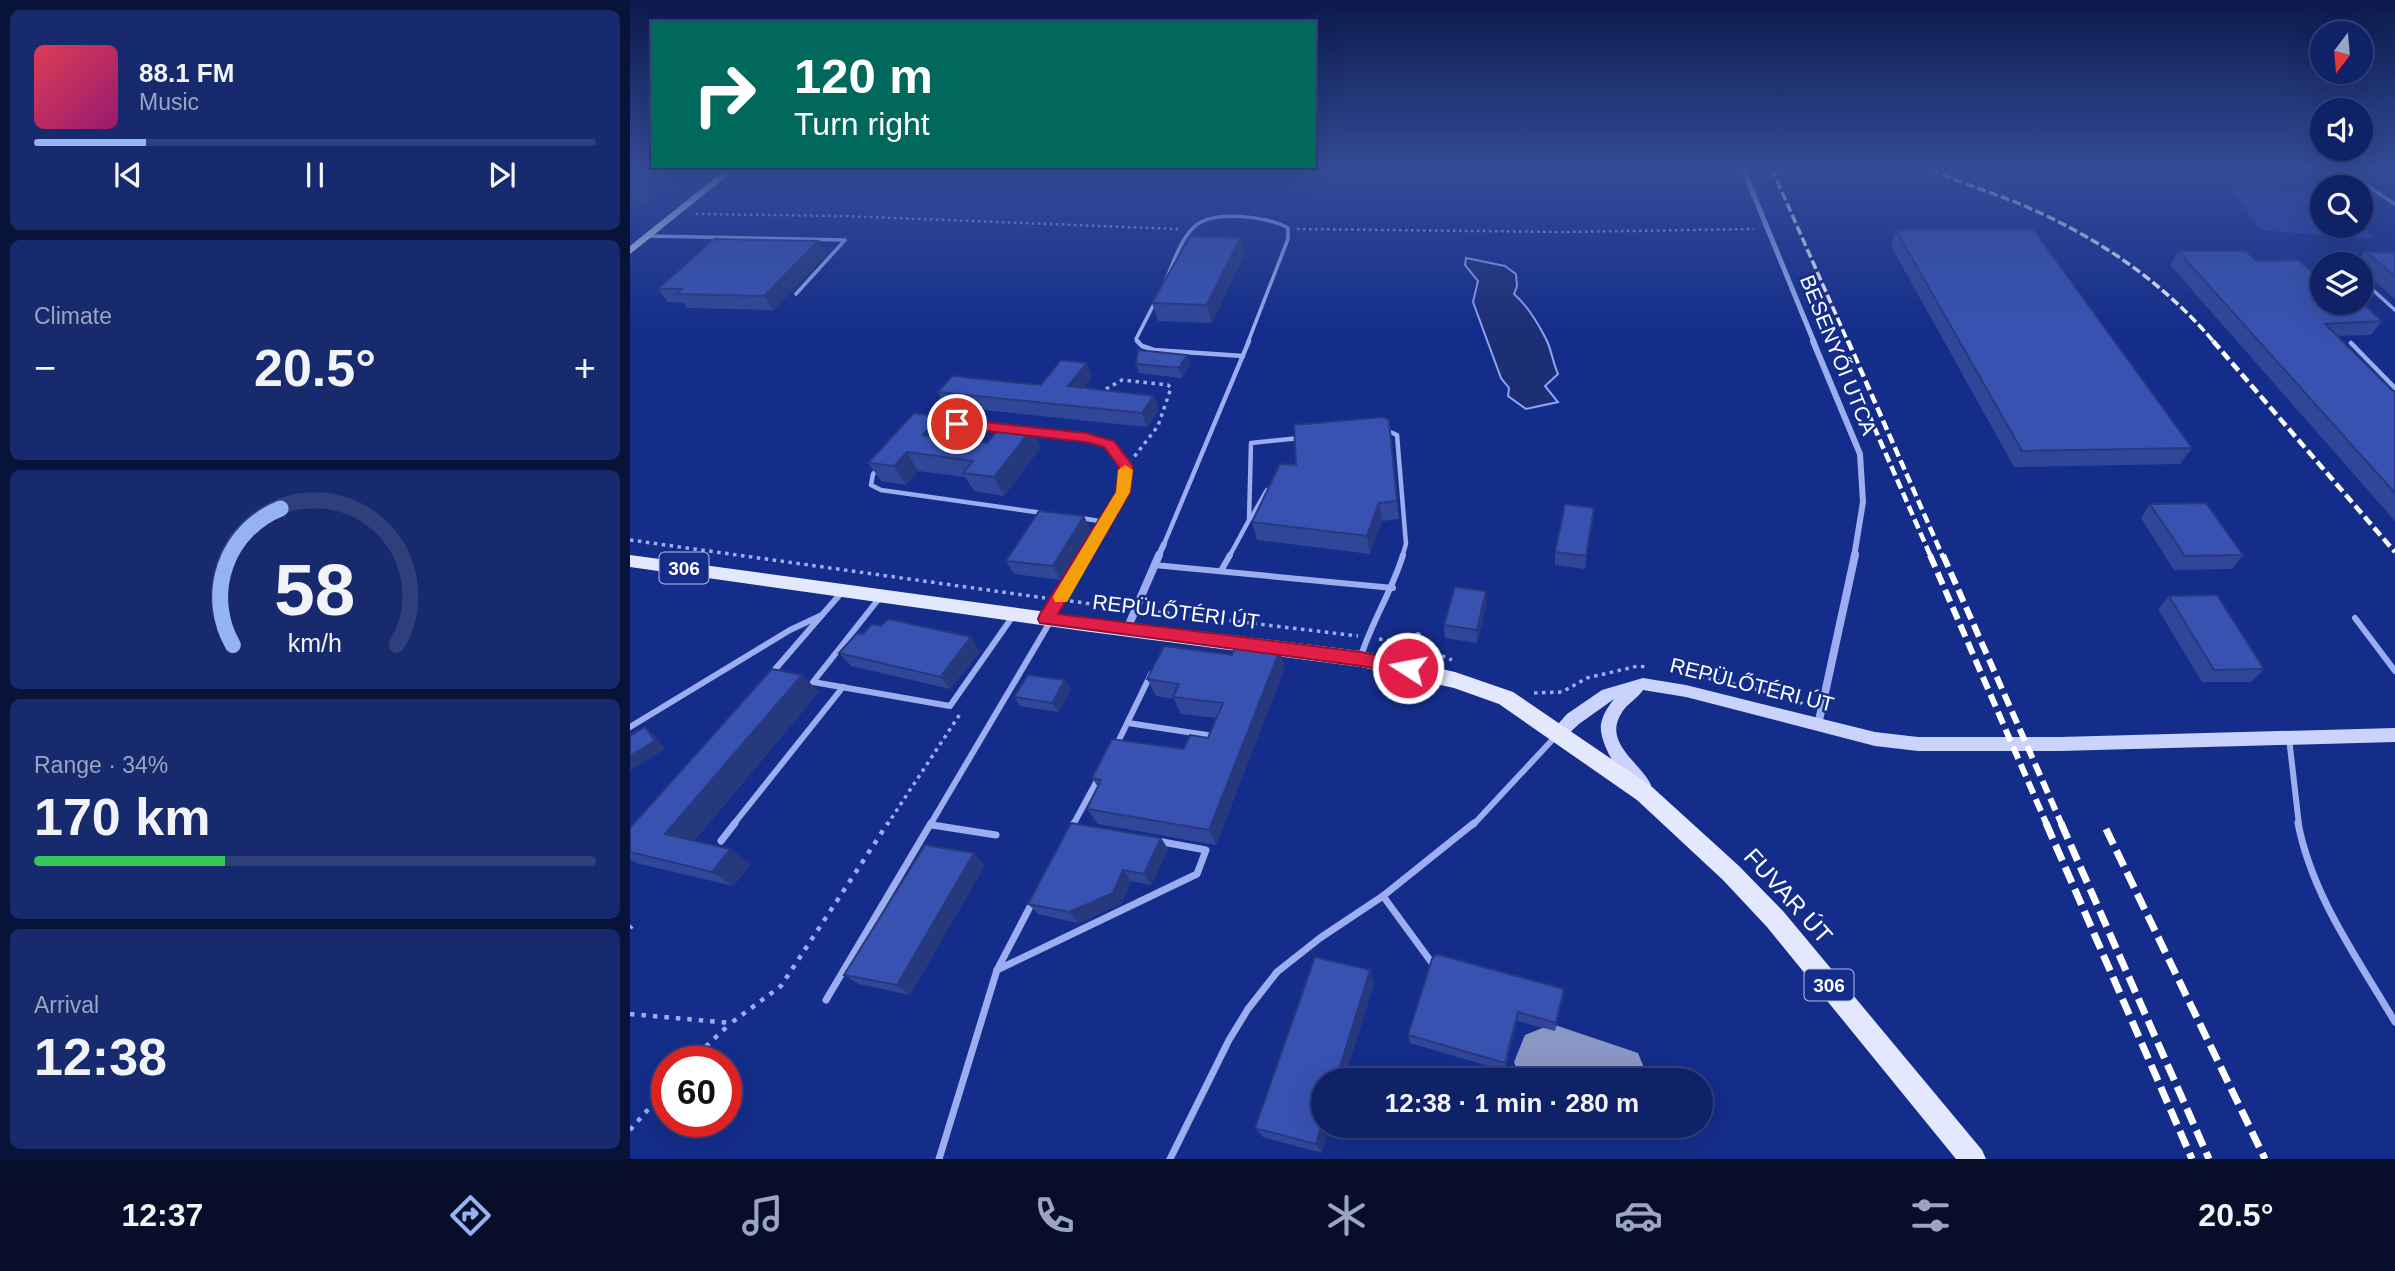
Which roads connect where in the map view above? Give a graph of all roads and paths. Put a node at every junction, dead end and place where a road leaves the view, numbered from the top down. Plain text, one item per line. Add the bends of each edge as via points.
1 (665, 223) edge
2 (1019, 223) edge
3 (1197, 223) edge
4 (1279, 223) edge
5 (1765, 223) edge
6 (1767, 228) junction
7 (1288, 229) junction
8 (1190, 230) junction
9 (648, 236) junction
10 (630, 251) edge
11 (2373, 290) edge
12 (796, 294) dead end
13 (2395, 310) edge
14 (2351, 343) dead end
15 (1243, 356) junction
16 (2395, 388) edge
17 (1095, 395) edge
18 (931, 421) edge
19 (1009, 429) edge
20 (1021, 431) edge
21 (1373, 431) edge
22 (1305, 438) edge
23 (881, 466) edge
24 (1126, 466) junction
25 (1272, 482) edge
26 (1052, 514) edge
27 (1079, 518) edge
28 (1249, 520) junction
29 (1105, 522) junction
30 (630, 540) edge
31 (1164, 544) joint
32 (630, 561) edge
33 (1154, 565) junction
34 (1222, 569) junction
35 (1393, 588) junction
36 (843, 591) junction
37 (881, 596) junction
38 (1059, 600) junction
39 (1135, 610) junction
40 (1015, 614) junction
41 (822, 615) junction
42 (2355, 618) dead end
43 (1049, 619) junction
44 (1127, 629) junction
45 (1418, 635) dead end
46 (1367, 637) junction
47 (1415, 645) junction
48 (1361, 659) junction
49 (1463, 665) dead end
50 (1154, 667) edge
51 (1408, 668) junction
52 (1651, 668) dead end
53 (2395, 671) edge
54 (1677, 672) dead end
55 (765, 681) edge
56 (1643, 684) junction
57 (843, 687) junction
58 (1523, 689) dead end
59 (965, 706) dead end
60 (1128, 723) junction
61 (1818, 725) junction
62 (630, 727) edge
63 (1558, 733) junction
64 (1207, 735) edge
65 (2395, 735) edge
66 (2289, 738) junction
67 (1110, 757) edge
68 (1104, 768) edge
69 (1676, 820) junction
70 (932, 825) junction
71 (1073, 826) junction
72 (1087, 828) edge
73 (996, 835) dead end
74 (1067, 838) edge
75 (1153, 840) edge
76 (721, 841) dead end
77 (1383, 896) junction
78 (1035, 898) edge
79 (1432, 963) edge
80 (997, 970) junction
81 (826, 1000) dead end
82 (630, 1014) edge
83 (2395, 1022) edge
84 (732, 1023) junction
85 (707, 1046) edge
86 (651, 1106) edge
87 (630, 1130) edge
88 (939, 1159) edge
89 (1170, 1159) edge
90 (1973, 1159) edge

1 - 9 street
2 - 8 path
3 - 8 lane
4 - 7 lane
5 - 6 street, BESENYŐI UTCA
6 - 7 path via 1565,232
6 - 61 street, BESENYŐI UTCA via 1860,454 1861,527
7 - 15 lane
8 - 15 lane via 1136,339 1154,350
9 - 10 street
9 - 12 lane via 845,240
11 - 13 lane
14 - 16 lane
15 - 31 lane
17 - 24 path via 1122,380 1171,388 1157,431
18 - 19 lane
20 - 24 lane via 1109,444
21 - 35 lane via 1397,435 1406,544
22 - 28 lane via 1251,443
23 - 26 lane via 871,485 881,490
24 - 29 lane via 1123,492
25 - 28 lane
27 - 29 lane
28 - 34 lane
29 - 38 lane
30 - 38 path
31 - 33 street
32 - 36 main road, REPÜLŐTÉRI ÚT / 306
33 - 34 lane
33 - 39 street
34 - 35 lane
35 - 46 lane
36 - 37 main road, REPÜLŐTÉRI ÚT / 306
36 - 41 lane
37 - 40 main road, REPÜLŐTÉRI ÚT / 306
37 - 57 lane via 813,682
38 - 39 path
38 - 43 lane
39 - 44 street
39 - 46 path
40 - 43 main road, REPÜLŐTÉRI ÚT / 306
40 - 57 lane via 950,706
41 - 55 lane
41 - 62 lane
42 - 53 lane
43 - 44 main road, REPÜLŐTÉRI ÚT / 306
43 - 70 lane
44 - 48 main road, REPÜLŐTÉRI ÚT / 306 via 1168,639
45 - 47 lane
46 - 47 path
46 - 48 lane
47 - 49 path
47 - 51 lane
48 - 51 main road, REPÜLŐTÉRI ÚT / 306
50 - 60 lane
51 - 63 main road, REPÜLŐTÉRI ÚT / 306 via 1506,698
52 - 58 path via 1638,666 1587,678 1562,692 1535,694
54 - 61 path via 1798,699
56 - 61 street, REPÜLŐTÉRI ÚT
56 - 63 street, REPÜLŐTÉRI ÚT via 1607,695
56 - 69 street via 1614,710 1608,740 1625,766
57 - 76 lane
59 - 84 path via 781,986
60 - 64 lane
60 - 67 lane
61 - 66 street, REPÜLŐTÉRI ÚT via 1875,739 1934,745
63 - 69 main road, FUVAR ÚT / 306
63 - 77 lane via 1470,828
65 - 66 street, REPÜLŐTÉRI ÚT
66 - 83 lane via 2294,802 2307,859
68 - 71 lane
69 - 90 main road, FUVAR ÚT / 306 via 1775,919
70 - 73 lane
70 - 81 lane
71 - 72 lane
71 - 74 lane
75 - 80 lane via 1206,850 1197,874
77 - 79 lane
77 - 89 lane via 1277,972 1229,1040
78 - 80 lane
80 - 88 lane
82 - 84 path
84 - 85 path
86 - 87 path

